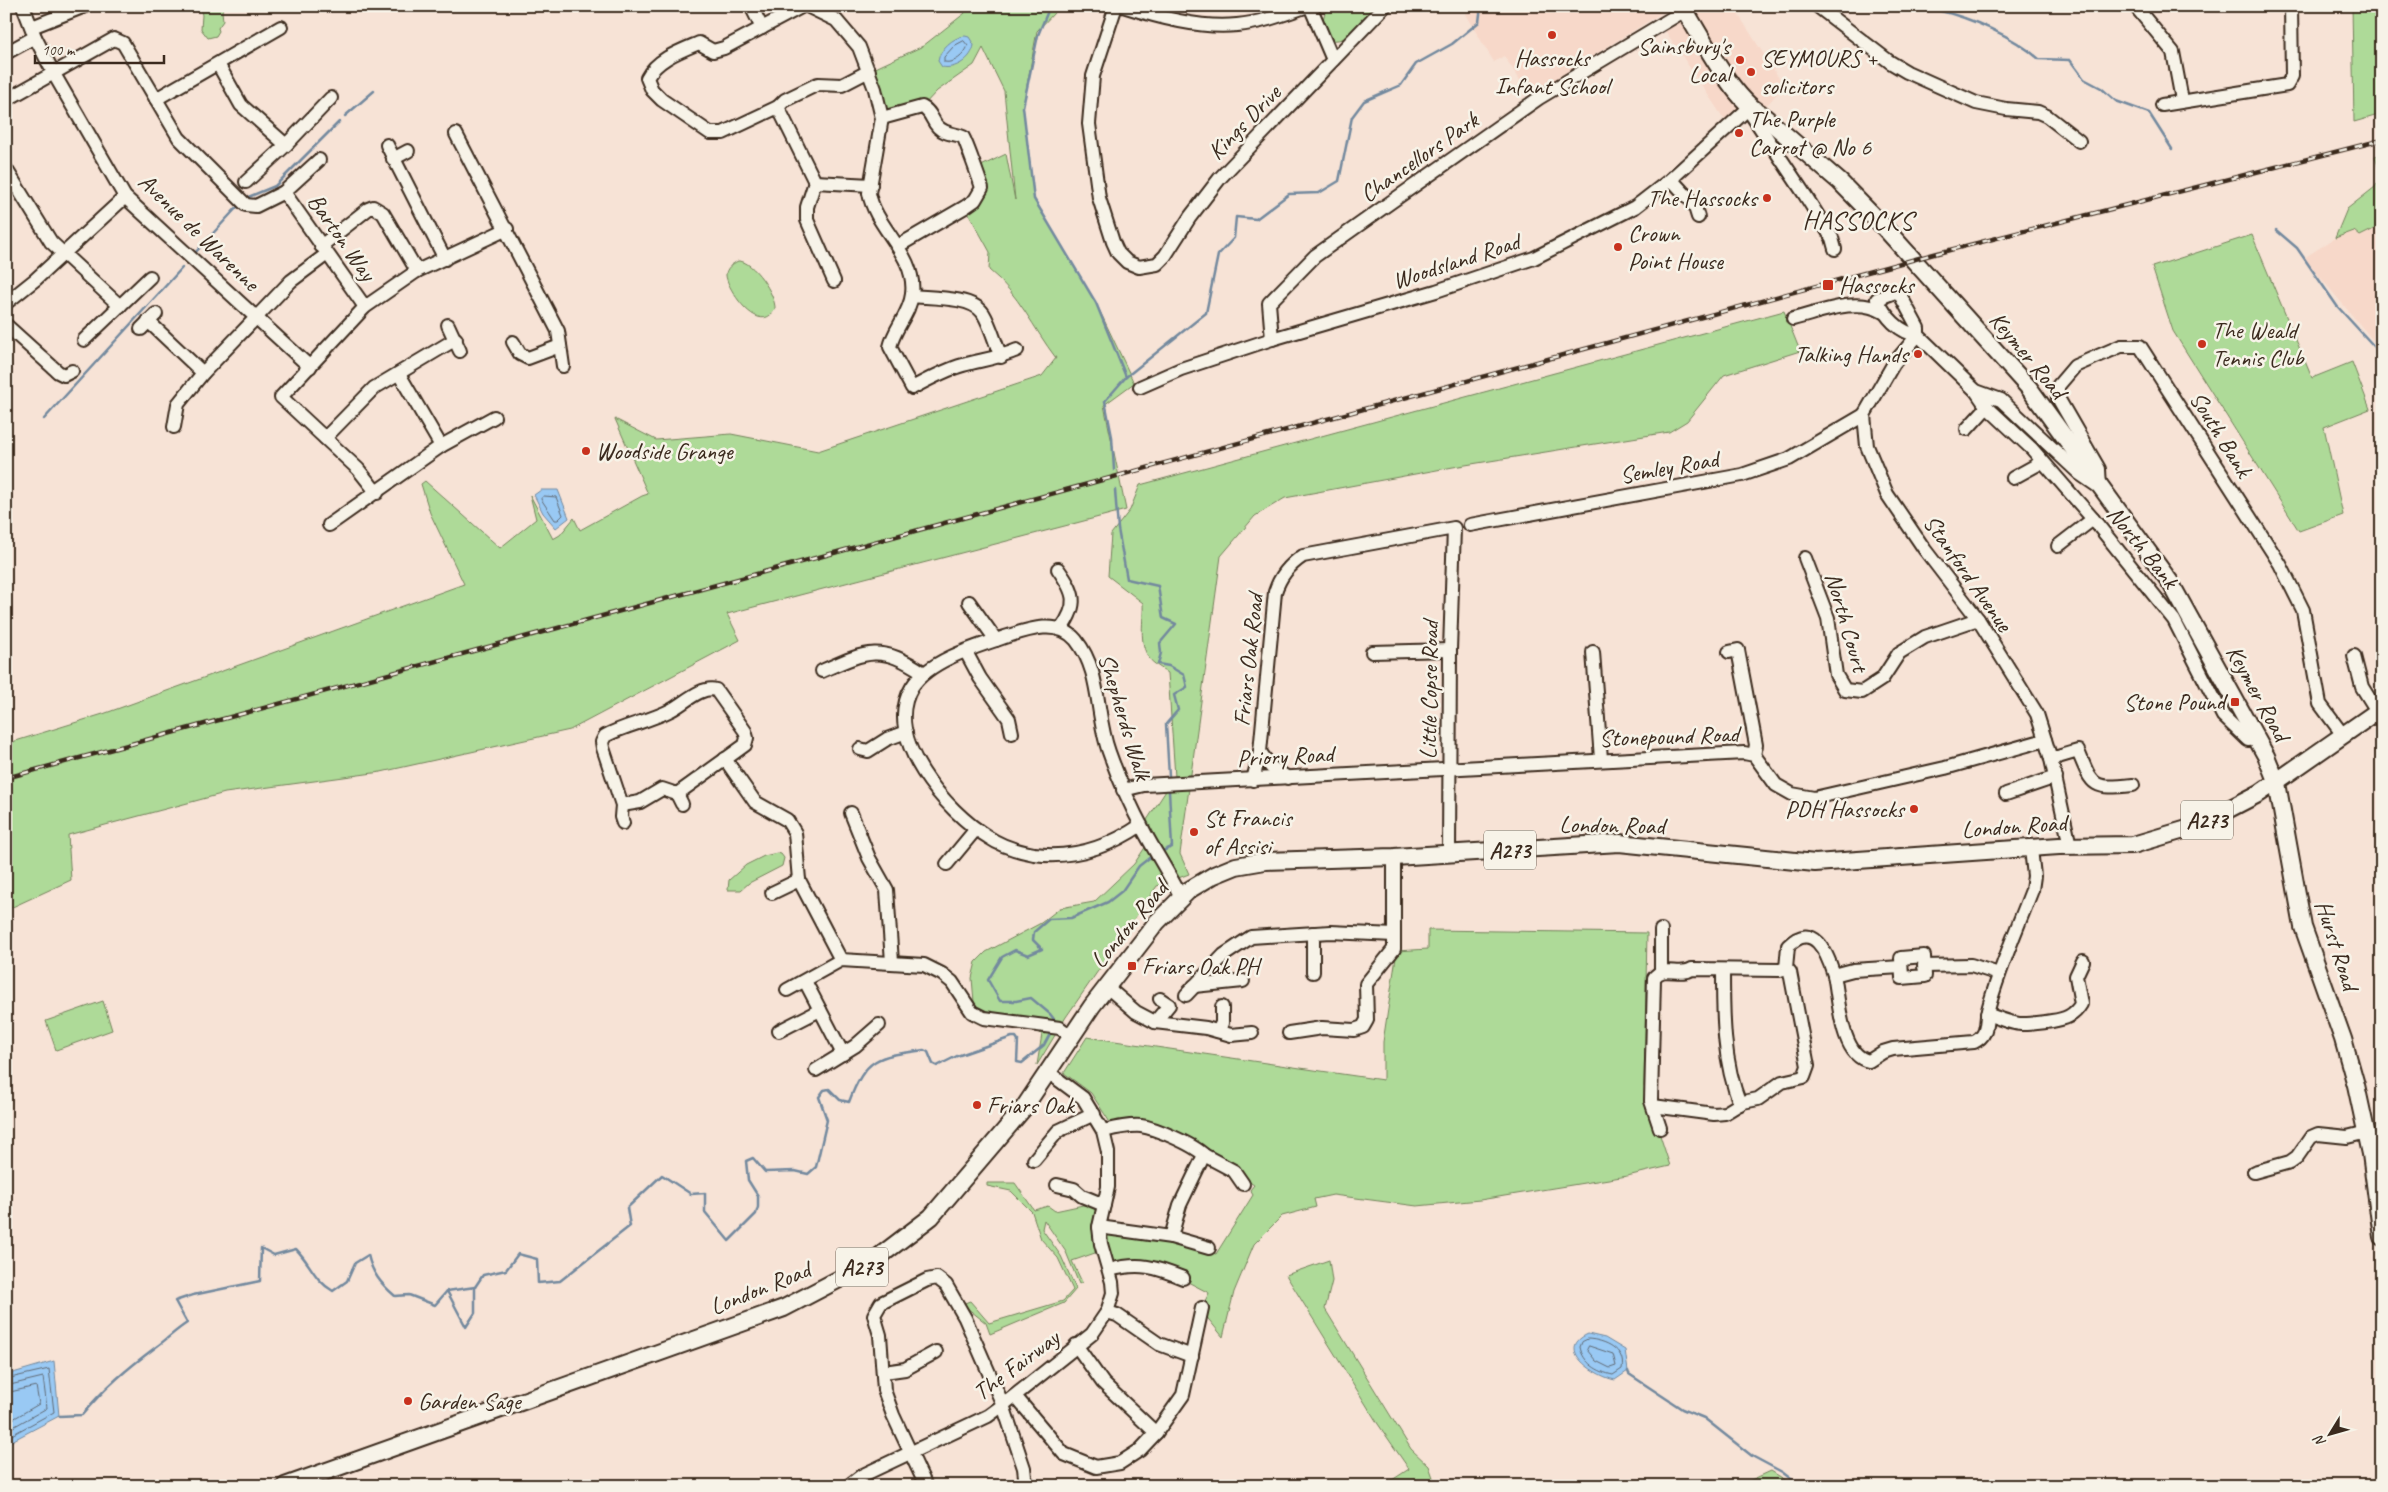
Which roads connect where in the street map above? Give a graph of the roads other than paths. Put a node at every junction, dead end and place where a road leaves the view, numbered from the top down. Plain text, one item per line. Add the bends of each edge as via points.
1 (23, 6) edge
2 (85, 6) edge
3 (752, 6) edge
4 (805, 6) edge
5 (1116, 6) edge
6 (1123, 6) edge
7 (1309, 6) edge
8 (1385, 6) edge
9 (1817, 6) edge
10 (2135, 6) edge
11 (2291, 6) edge
12 (1686, 8) edge
13 (281, 28) dead end
14 (762, 28) junction
15 (34, 32) junction
16 (6, 53) edge
17 (1333, 60) junction
18 (218, 64) junction
19 (869, 71) junction
20 (54, 74) junction
21 (331, 98) dead end
22 (156, 99) junction
23 (6, 100) edge
24 (2182, 100) junction
25 (2162, 104) dead end
26 (778, 106) junction
27 (1750, 107) junction
28 (882, 118) junction
29 (456, 134) dead end
30 (2079, 141) dead end
31 (286, 145) junction
32 (387, 145) dead end
33 (408, 151) dead end
34 (393, 158) junction
35 (319, 160) dead end
36 (8, 177) edge
37 (1671, 179) junction
38 (246, 182) dead end
39 (815, 182) junction
40 (870, 185) junction
41 (284, 192) junction
42 (126, 197) junction
43 (1698, 217) dead end
44 (507, 229) junction
45 (898, 246) junction
46 (1835, 249) dead end
47 (324, 250) junction
48 (62, 254) junction
49 (445, 259) junction
50 (417, 271) junction
51 (150, 277) dead end
52 (834, 281) dead end
53 (912, 296) junction
54 (6, 303) edge
55 (120, 306) junction
56 (365, 307) junction
57 (1883, 312) junction
58 (257, 318) junction
59 (1793, 319) dead end
60 (149, 321) dead end
61 (6, 325) edge
62 (448, 325) dead end
63 (1918, 335) junction
64 (1272, 339) junction
65 (84, 340) dead end
66 (514, 342) dead end
67 (560, 346) junction
68 (1017, 350) dead end
69 (1001, 357) junction
70 (563, 366) dead end
71 (310, 367) junction
72 (72, 371) dead end
73 (202, 373) junction
74 (399, 374) junction
75 (1140, 387) dead end
76 (1976, 391) junction
77 (1987, 407) junction
78 (1864, 415) junction
79 (494, 416) dead end
80 (174, 427) dead end
81 (1966, 429) dead end
82 (325, 438) junction
83 (441, 446) junction
84 (2042, 462) junction
85 (2013, 478) dead end
86 (2100, 488) junction
87 (376, 493) junction
88 (2093, 519) junction
89 (1470, 525) dead end
90 (329, 526) dead end
91 (1454, 528) joint
92 (2058, 546) dead end
93 (1805, 558) dead end
94 (1058, 569) dead end
95 (969, 602) dead end
96 (1978, 619) junction
97 (1061, 629) junction
98 (996, 640) junction
99 (1450, 650) junction
100 (966, 652) junction
101 (1372, 652) dead end
102 (1594, 652) dead end
103 (1729, 652) dead end
104 (2354, 656) dead end
105 (822, 671) dead end
106 (924, 673) junction
107 (2379, 710) edge
108 (906, 732) junction
109 (1012, 734) dead end
110 (2343, 735) junction
111 (2257, 739) junction
112 (2045, 740) junction
113 (860, 749) dead end
114 (1260, 752) junction
115 (1754, 755) junction
116 (1601, 759) junction
117 (2051, 759) junction
118 (725, 760) junction
119 (1449, 768) junction
120 (2056, 777) junction
121 (1288, 778) junction
122 (1253, 780) junction
123 (2277, 783) junction
124 (2133, 785) dead end
125 (1123, 790) junction
126 (2006, 794) dead end
127 (2252, 797) junction
128 (620, 799) junction
129 (851, 813) dead end
130 (2283, 815) junction
131 (623, 823) dead end
132 (1141, 825) junction
133 (976, 829) junction
134 (2070, 846) junction
135 (2031, 849) junction
136 (1449, 854) junction
137 (1394, 857) junction
138 (947, 864) dead end
139 (799, 880) junction
140 (772, 893) dead end
141 (1181, 897) junction
142 (1661, 930) dead end
143 (1313, 933) junction
144 (1394, 935) junction
145 (841, 960) junction
146 (2083, 960) dead end
147 (892, 962) junction
148 (1786, 968) junction
149 (1723, 970) junction
150 (1661, 971) junction
151 (1313, 972) dead end
152 (1999, 974) junction
153 (1834, 975) junction
154 (805, 981) junction
155 (1243, 981) dead end
156 (1107, 986) junction
157 (787, 990) dead end
158 (1160, 999) dead end
159 (1222, 1007) dead end
160 (820, 1010) junction
161 (1987, 1014) junction
162 (1155, 1022) junction
163 (879, 1025) dead end
164 (779, 1031) dead end
165 (1218, 1031) junction
166 (1289, 1033) dead end
167 (1252, 1034) dead end
168 (1072, 1036) junction
169 (843, 1054) junction
170 (816, 1070) dead end
171 (1048, 1072) junction
172 (1740, 1104) junction
173 (1652, 1106) junction
174 (1094, 1114) junction
175 (1660, 1128) dead end
176 (1103, 1131) junction
177 (2367, 1132) junction
178 (1204, 1155) junction
179 (1034, 1160) dead end
180 (2254, 1172) dead end
181 (1243, 1184) dead end
182 (1057, 1186) dead end
183 (1104, 1205) junction
184 (1099, 1227) junction
185 (1171, 1237) junction
186 (2382, 1237) edge
187 (1209, 1248) dead end
188 (1110, 1270) junction
189 (1183, 1278) dead end
190 (1202, 1308) dead end
191 (1107, 1312) junction
192 (1076, 1345) junction
193 (936, 1352) dead end
194 (1192, 1356) junction
195 (884, 1372) junction
196 (1015, 1396) junction
197 (1003, 1406) junction
198 (1156, 1433) junction
199 (910, 1452) junction
200 (285, 1486) edge
201 (848, 1486) edge
202 (926, 1486) edge
203 (1026, 1486) edge

1 - 15 street, Avenue de Warenne
2 - 15 street
3 - 14 street
4 - 14 street
4 - 19 street via 836,20 859,47
5 - 17 street, Kings Drive via 1093,76 1089,124 1099,198 1113,242 1118,254 1140,267 1157,264 1165,256 1220,178
6 - 7 street via 1202,24 1236,26
7 - 17 street
8 - 17 street, Kings Drive
9 - 30 street via 1907,72 1976,103 2038,112
10 - 24 street via 2173,52
11 - 24 street via 2290,83
12 - 27 main road, Keymer Road via 1719,65
12 - 64 street, Chancellors Park via 1539,98 1315,256 1270,303
13 - 18 street
14 - 26 street via 714,51 699,44 680,52 657,65 647,78 652,90 710,133 723,133
15 - 16 street
15 - 20 street, Avenue de Warenne
18 - 22 street
18 - 31 street via 241,105
19 - 26 street via 842,85 818,84
19 - 28 street
20 - 22 street, Barton Way via 114,39 128,50
20 - 23 street
20 - 42 street, Avenue de Warenne
21 - 31 street
22 - 41 street, Barton Way via 179,138 246,205 256,206
24 - 25 street
26 - 39 street
27 - 37 street, Woodsland Road
27 - 46 street via 1750,114 1805,195 1832,238
27 - 86 main road, Keymer Road via 1820,164 1888,232 2029,388
28 - 40 street
28 - 45 street via 922,107 927,109 943,132 966,140 982,188 975,200 965,207
29 - 44 street
31 - 38 street
32 - 34 street
33 - 34 street
34 - 49 street
35 - 41 street, Barton Way
36 - 48 street
37 - 43 street via 1694,204
37 - 64 street, Woodsland Road via 1635,207 1534,258
39 - 40 street
39 - 52 street via 807,207 807,220
40 - 45 street via 871,202
41 - 47 street, Barton Way
42 - 48 street
42 - 58 street, Avenue de Warenne
44 - 49 street
44 - 67 street via 558,331
45 - 53 street via 910,278
47 - 50 street via 373,207 383,213
47 - 56 street, Barton Way
47 - 58 street
48 - 54 street
48 - 55 street
49 - 50 street
50 - 56 street
51 - 55 street
53 - 69 street via 970,303 982,312
53 - 69 street via 890,347 912,388 942,372
55 - 65 street
56 - 71 street
57 - 59 street via 1874,307 1853,305
57 - 63 street via 1906,334
57 - 63 street via 1877,299 1898,291 1918,328
58 - 71 street, Avenue de Warenne
58 - 73 street
60 - 73 street
61 - 72 street via 64,375
62 - 74 street via 458,345
63 - 76 street
63 - 78 street via 1894,362
64 - 75 street, Woodsland Road via 1181,369
66 - 67 street via 520,354 528,358
67 - 70 street
68 - 69 street
71 - 82 street via 281,397
73 - 80 street via 178,404
74 - 82 street via 374,388
74 - 83 street
76 - 77 street, North Bank
76 - 86 street via 2001,400 2080,474
77 - 81 street
77 - 84 street, North Bank
78 - 89 street, Semley Road via 1789,459 1742,476
78 - 96 street, Stanford Avenue via 1867,446 1887,494
79 - 83 street
82 - 87 street via 358,469
83 - 87 street
84 - 85 street
84 - 88 street, North Bank
86 - 110 street, South Bank via 2099,469 2058,398 2058,386 2075,366 2121,346 2140,346 2280,564 2303,610 2320,704
86 - 111 main road, Keymer Road via 2170,582
87 - 90 street
88 - 92 street
88 - 111 street, North Bank via 2174,620 2223,716 2248,740
91 - 99 street, Little Copse Road
91 - 114 street, Friars Oak Road via 1303,556 1285,571 1275,592
93 - 96 street, North Court via 1828,618 1836,675 1845,690 1862,692 1882,679 1899,653 1925,637
94 - 97 street via 1073,597 1072,614
95 - 98 street
96 - 112 street, Stanford Avenue via 2037,714
97 - 98 street via 1028,629
97 - 125 street, Shepherds Walk via 1074,638 1087,656 1108,750
98 - 100 street
99 - 101 street
99 - 119 street, Little Copse Road
100 - 106 street via 946,659
100 - 109 street via 1008,719
102 - 116 street
103 - 115 street via 1738,650 1756,745
104 - 107 street via 2362,687
105 - 106 street via 877,652 901,659
106 - 108 street via 912,688 904,714
107 - 110 main road, A273
108 - 113 street via 868,751
108 - 133 street via 921,768 944,800
110 - 123 main road, A273
111 - 123 main road, Keymer Road
112 - 115 street, Stonepound Road via 1945,768 1814,798 1792,794 1776,785
112 - 117 street, Stanford Avenue
114 - 121 street, Friars Oak Road via 1271,766
114 - 122 street, Friars Oak Road
115 - 116 street, Stonepound Road
116 - 119 street, Stonepound Road
117 - 120 street, Stanford Avenue
117 - 124 street via 2078,751 2089,777 2096,784 2105,788
118 - 128 street via 679,799 662,789 640,802
118 - 128 street via 745,745 747,738 716,690 710,688 669,711 605,736 603,748
118 - 139 street via 755,802 787,820 795,833
119 - 121 street, Priory Road
119 - 136 street, Little Copse Road
120 - 126 street
120 - 134 street, Stanford Avenue
121 - 122 street, Priory Road
122 - 125 street, Priory Road via 1144,785
123 - 127 main road, London Road / A273
123 - 130 main road, Hurst Road
125 - 132 street, Shepherds Walk
127 - 130 main road, A273 via 2269,802
127 - 134 main road, London Road / A273 via 2194,827 2133,845
128 - 131 street
129 - 147 street via 869,858 887,890
130 - 177 main road, Hurst Road via 2303,927 2343,1039
132 - 133 street via 1107,844 1061,856 1033,854 1001,845
132 - 141 street, Shepherds Walk
133 - 138 street
134 - 135 main road, London Road / A273
135 - 136 main road, London Road / A273 via 1815,863 1619,843
135 - 152 street via 2032,890
136 - 137 main road, London Road / A273
137 - 141 main road, London Road / A273 via 1236,866 1214,875
137 - 144 street
139 - 140 street
139 - 145 street
141 - 156 main road, London Road / A273
142 - 150 street
143 - 144 street
143 - 151 street
143 - 155 street via 1251,937 1224,955 1190,991
144 - 166 street via 1394,949 1366,984 1367,1020 1363,1026 1354,1030 1322,1028
145 - 147 street
145 - 154 street
146 - 161 street via 2076,976 2081,1004 2070,1016 2026,1026
147 - 168 street via 924,965 942,974 952,982 972,1012 984,1018 1054,1027
148 - 149 street via 1764,972
148 - 153 street via 1788,946 1794,940 1810,938 1826,951
148 - 172 street via 1790,972 1806,1052 1806,1074 1782,1082 1758,1099
149 - 150 street
149 - 172 street via 1723,1019 1729,1071
150 - 173 street via 1654,978
152 - 153 street via 1971,965 1924,966 1925,976 1902,978 1901,967 1853,970
152 - 161 street
153 - 161 street via 1845,1034 1864,1060 1869,1061 1893,1049 1974,1042 1985,1034
154 - 157 street
154 - 160 street
156 - 162 street via 1136,1012
156 - 168 main road, London Road / A273
158 - 162 street via 1169,1005
159 - 165 street via 1222,1023
160 - 164 street
160 - 169 street
162 - 165 street
163 - 169 street
165 - 167 street via 1231,1035
168 - 171 main road, London Road / A273
169 - 170 street
171 - 174 street, The Fairway via 1083,1098
171 - 200 main road, London Road / A273 via 1023,1109 931,1217 872,1262 822,1290 784,1308
172 - 173 street via 1725,1113 1714,1114
173 - 175 street
174 - 176 street, The Fairway
174 - 179 street via 1058,1131
176 - 178 street via 1143,1126
176 - 183 street, The Fairway via 1108,1152 1108,1187
177 - 180 street via 2347,1137 2318,1134 2290,1162
177 - 186 main road, Hurst Road
178 - 181 street via 1234,1171
178 - 185 street via 1180,1205
182 - 183 street via 1074,1189
183 - 184 street, The Fairway
184 - 185 street
184 - 188 street, The Fairway
185 - 187 street
188 - 189 street via 1129,1265 1156,1267
188 - 191 street, The Fairway via 1113,1292
190 - 194 street
191 - 192 street, The Fairway via 1092,1334
191 - 194 street via 1117,1314 1159,1344
192 - 196 street, The Fairway
192 - 198 street via 1103,1382
193 - 195 street via 904,1369
194 - 198 street via 1183,1394
195 - 197 street via 874,1315 880,1303 936,1278 946,1285 966,1318
195 - 199 street via 884,1390
196 - 197 street, The Fairway
196 - 198 street via 1064,1454 1096,1467 1120,1463 1140,1450
197 - 199 street, The Fairway
197 - 203 street via 1022,1462
199 - 201 street, The Fairway via 861,1476
199 - 202 street

